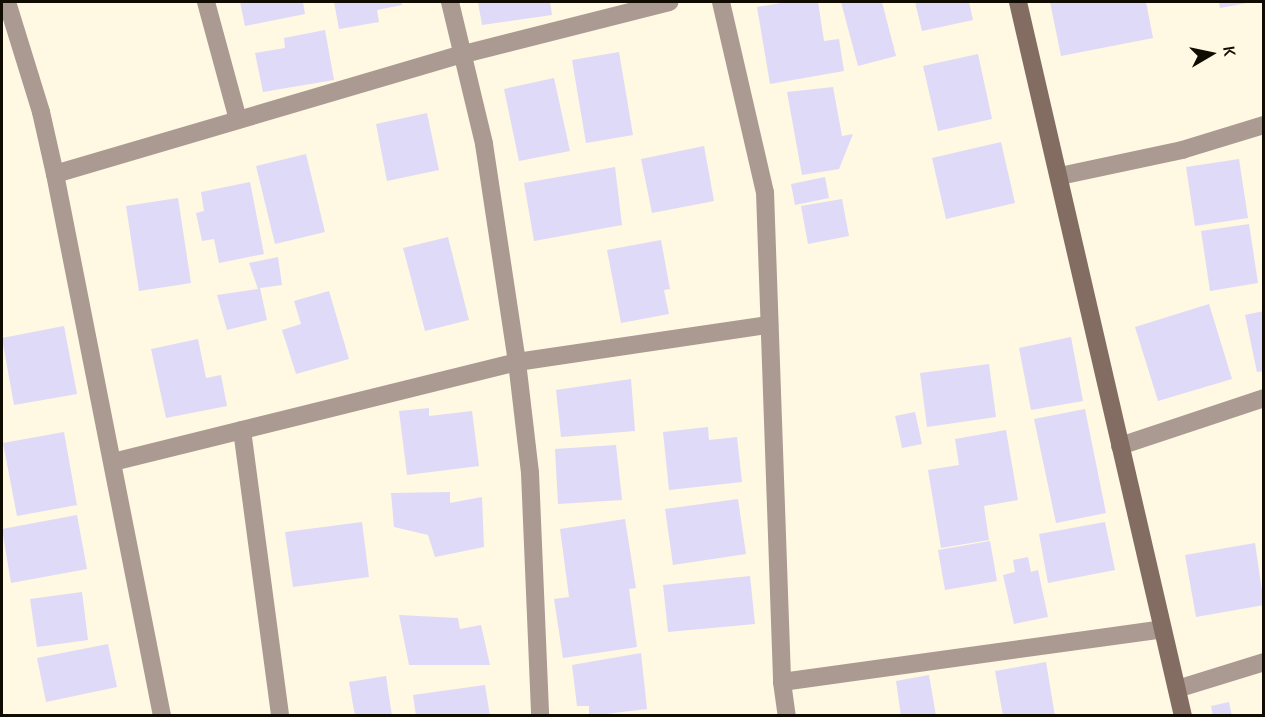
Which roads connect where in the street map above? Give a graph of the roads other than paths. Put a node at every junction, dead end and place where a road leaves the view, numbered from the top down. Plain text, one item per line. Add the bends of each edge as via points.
1 (7, 2) edge
2 (206, 2) edge
3 (450, 2) edge
4 (670, 2) edge
5 (721, 2) edge
6 (1018, 2) edge
7 (464, 54) junction
8 (238, 120) junction
9 (1263, 125) edge
10 (55, 174) junction
11 (1060, 176) junction
12 (769, 325) junction
13 (517, 362) junction
14 (1263, 398) edge
15 (242, 430) junction
16 (1120, 446) junction
17 (113, 462) junction
18 (1162, 629) junction
19 (1263, 662) edge
20 (782, 682) junction
21 (1177, 689) junction
22 (786, 715) edge
23 (162, 716) edge
24 (280, 716) edge
25 (540, 716) edge
26 (1183, 716) edge

1 - 10 street via 41,112
2 - 8 street
3 - 7 street
4 - 7 street
5 - 12 street via 765,192
6 - 11 street
7 - 8 street
7 - 13 street via 484,144
8 - 10 street
9 - 11 street via 1182,150
10 - 17 street
11 - 16 street
12 - 13 street
12 - 20 street
13 - 15 street
13 - 25 street via 530,473
14 - 16 street
15 - 17 street
15 - 24 street
16 - 18 street
17 - 23 street
18 - 20 street
18 - 21 street
19 - 21 street
20 - 22 street
21 - 26 street

